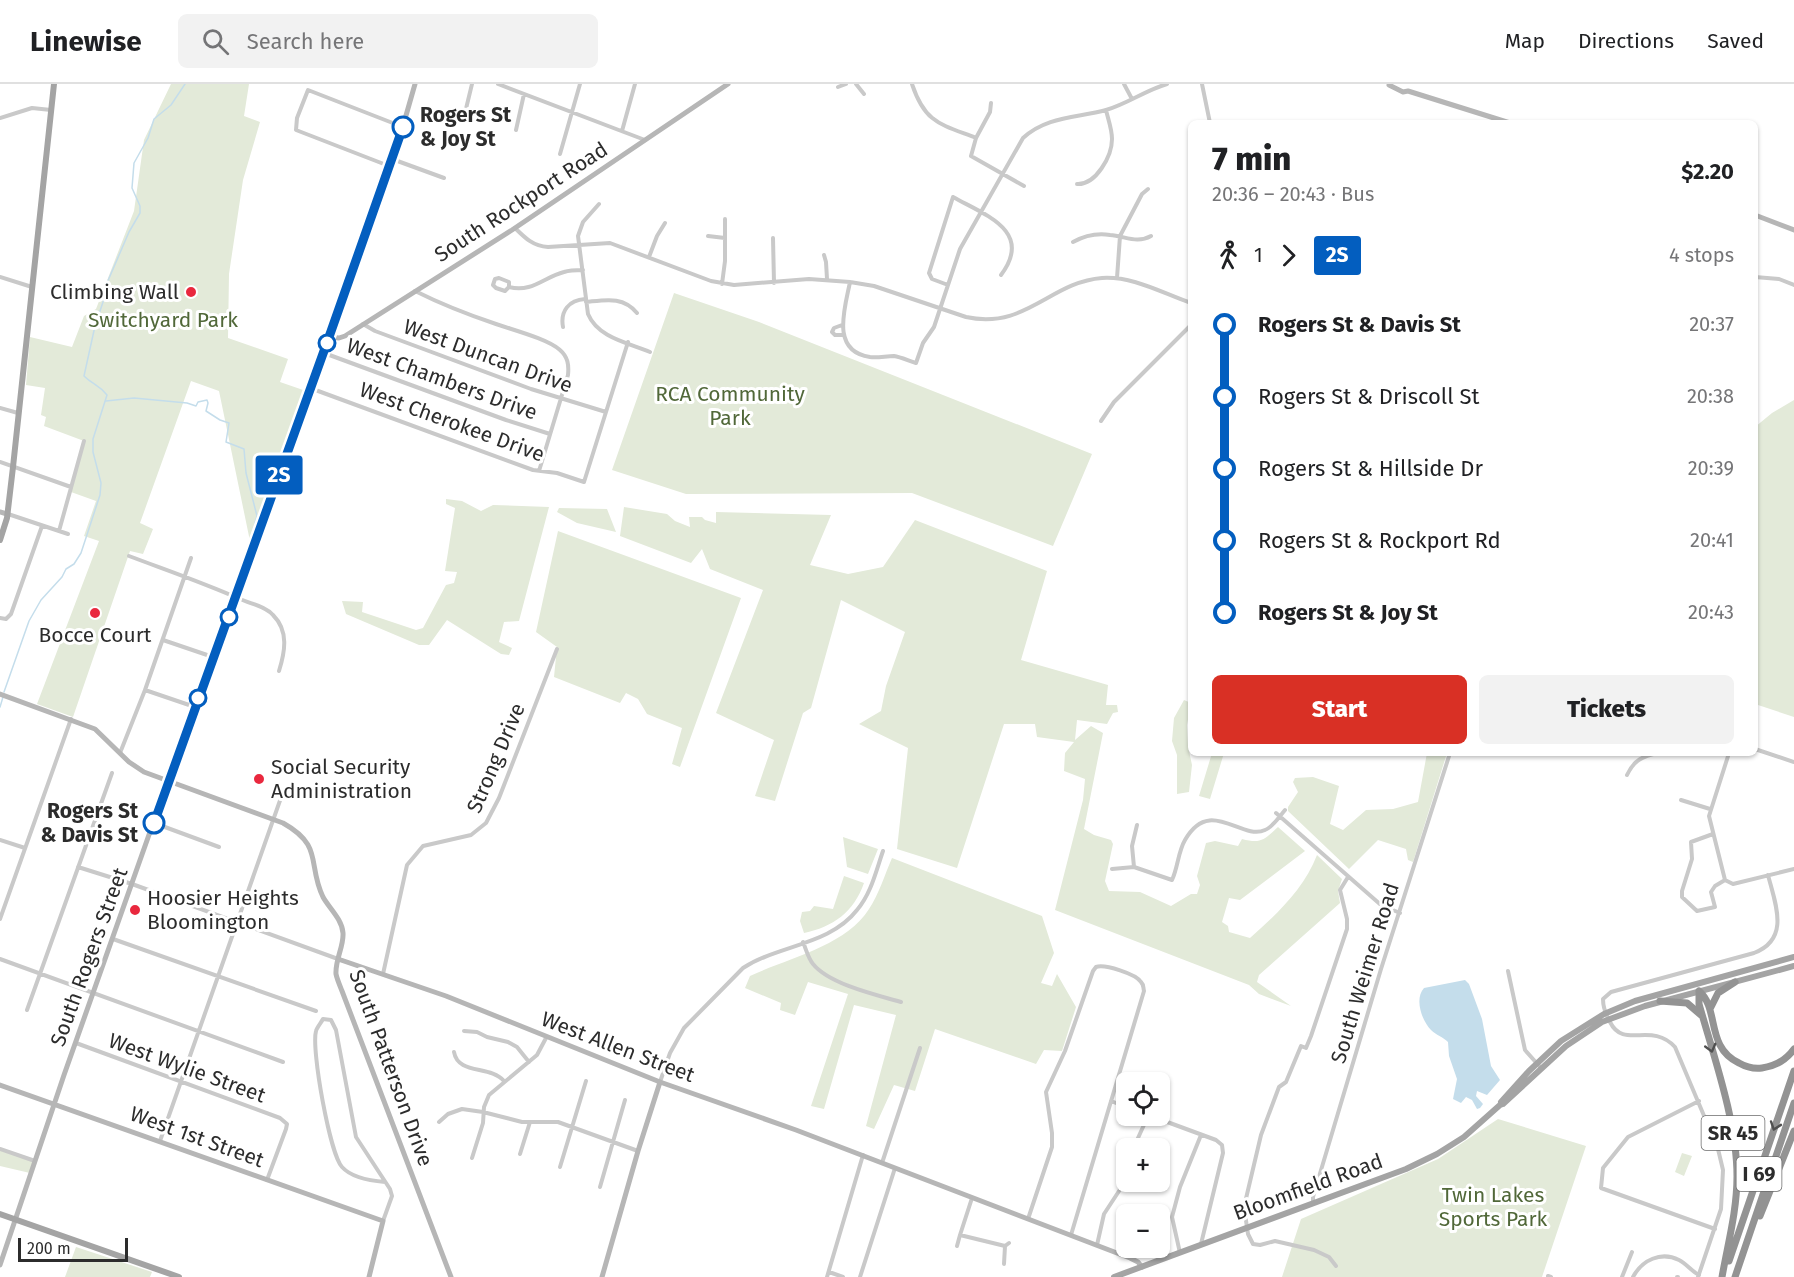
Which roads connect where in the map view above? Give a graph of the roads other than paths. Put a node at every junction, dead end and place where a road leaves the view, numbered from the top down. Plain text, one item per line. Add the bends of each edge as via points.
1 (54, 84) edge
2 (415, 84) edge
3 (472, 84) edge
4 (498, 84) edge
5 (580, 84) edge
6 (635, 84) edge
7 (728, 84) edge
8 (846, 84) edge
9 (856, 84) edge
10 (912, 84) edge
11 (1124, 84) edge
12 (1167, 84) edge
13 (1202, 84) edge
14 (1388, 84) edge
15 (838, 87) dead end
16 (524, 94) junction
17 (864, 94) dead end
18 (1132, 99) junction
19 (991, 103) dead end
20 (52, 110) junction
21 (1106, 110) junction
22 (573, 112) junction
23 (464, 117) dead end
24 (0, 118) edge
25 (1209, 120) edge
26 (1494, 120) edge
27 (403, 127) junction
28 (516, 130) dead end
29 (622, 131) junction
30 (976, 138) junction
31 (645, 141) junction
32 (560, 154) dead end
33 (391, 158) junction
34 (389, 166) junction
35 (1003, 173) junction
36 (444, 178) dead end
37 (1077, 184) dead end
38 (1024, 186) dead end
39 (1148, 189) dead end
40 (599, 204) dead end
41 (980, 212) junction
42 (1758, 216) edge
43 (725, 219) dead end
44 (666, 223) dead end
45 (515, 228) junction
46 (1794, 230) edge
47 (708, 236) dead end
48 (1151, 236) dead end
49 (1119, 237) junction
50 (726, 238) junction
51 (774, 238) dead end
52 (1073, 242) dead end
53 (580, 244) junction
54 (824, 255) dead end
55 (649, 257) junction
56 (584, 270) junction
57 (1001, 275) dead end
58 (0, 277) edge
59 (1758, 277) edge
60 (1117, 278) junction
61 (827, 279) junction
62 (850, 282) junction
63 (774, 283) junction
64 (723, 284) junction
65 (948, 285) junction
66 (1794, 285) edge
67 (32, 287) junction
68 (509, 287) junction
69 (415, 290) junction
70 (586, 300) junction
71 (1188, 302) edge
72 (940, 308) junction
73 (637, 313) dead end
74 (363, 324) junction
75 (842, 325) junction
76 (564, 327) dead end
77 (1188, 328) edge
78 (844, 335) junction
79 (329, 337) junction
80 (628, 342) junction
81 (651, 352) dead end
82 (324, 353) junction
83 (310, 388) junction
84 (561, 398) junction
85 (0, 408) edge
86 (606, 412) junction
87 (18, 413) junction
88 (1101, 421) dead end
89 (550, 434) junction
90 (84, 441) dead end
91 (0, 462) edge
92 (13, 467) junction
93 (539, 471) junction
94 (70, 487) junction
95 (3, 513) edge
96 (42, 526) junction
97 (60, 531) junction
98 (68, 534) dead end
99 (0, 540) edge
100 (129, 556) dead end
101 (191, 558) dead end
102 (185, 577) junction
103 (236, 597) junction
104 (0, 618) edge
105 (163, 639) junction
106 (557, 648) dead end
107 (214, 657) junction
108 (279, 670) dead end
109 (145, 690) junction
110 (0, 694) edge
111 (195, 707) junction
112 (71, 719) junction
113 (1758, 750) edge
114 (120, 753) junction
115 (1449, 756) edge
116 (1648, 756) edge
117 (1728, 756) edge
118 (1794, 762) edge
119 (112, 773) dead end
120 (1627, 775) dead end
121 (168, 781) junction
122 (283, 792) dead end
123 (1681, 800) dead end
124 (1710, 809) junction
125 (1285, 810) dead end
126 (1278, 814) junction
127 (274, 819) junction
128 (154, 823) junction
129 (1137, 825) dead end
130 (1713, 834) junction
131 (0, 840) edge
132 (219, 847) dead end
133 (25, 848) junction
134 (883, 851) dead end
135 (78, 867) junction
136 (1134, 867) junction
137 (1112, 868) dead end
138 (1794, 869) edge
139 (1768, 875) junction
140 (1348, 877) junction
141 (1725, 880) junction
142 (132, 884) junction
143 (1400, 913) junction
144 (0, 919) edge
145 (239, 922) junction
146 (113, 939) junction
147 (803, 942) junction
148 (1794, 957) edge
149 (0, 959) edge
150 (338, 959) junction
151 (1794, 966) edge
152 (1508, 971) dead end
153 (40, 974) junction
154 (383, 974) junction
155 (219, 977) junction
156 (1735, 982) junction
157 (1698, 988) junction
158 (93, 993) junction
159 (1660, 1001) junction
160 (901, 1002) dead end
161 (27, 1011) dead end
162 (316, 1011) dead end
163 (1709, 1011) junction
164 (1607, 1016) junction
165 (1702, 1017) junction
166 (199, 1031) junction
167 (464, 1031) dead end
168 (546, 1038) junction
169 (76, 1043) junction
170 (920, 1048) dead end
171 (1794, 1049) edge
172 (454, 1052) dead end
173 (283, 1062) dead end
174 (529, 1062) junction
175 (1539, 1066) junction
176 (1794, 1071) edge
177 (182, 1081) junction
178 (504, 1081) junction
179 (586, 1081) dead end
180 (660, 1082) junction
181 (0, 1085) edge
182 (625, 1100) dead end
183 (1111, 1101) junction
184 (1698, 1101) junction
185 (1116, 1103) edge
186 (55, 1104) junction
187 (1794, 1104) edge
188 (483, 1112) junction
189 (439, 1122) dead end
190 (530, 1122) junction
191 (1170, 1124) edge
192 (573, 1127) junction
193 (1794, 1131) edge
194 (1201, 1135) junction
195 (160, 1141) junction
196 (612, 1143) junction
197 (0, 1149) edge
198 (638, 1151) junction
199 (520, 1154) dead end
200 (863, 1155) junction
201 (472, 1158) dead end
202 (35, 1161) junction
203 (882, 1163) junction
204 (560, 1167) dead end
205 (895, 1168) junction
206 (267, 1180) junction
207 (385, 1182) junction
208 (600, 1186) dead end
209 (1118, 1192) edge
210 (972, 1198) junction
211 (1314, 1203) junction
212 (0, 1214) edge
213 (16, 1219) junction
214 (1028, 1219) junction
215 (383, 1221) junction
216 (1246, 1227) junction
217 (1715, 1229) junction
218 (960, 1235) junction
219 (1071, 1235) junction
220 (1097, 1245) junction
221 (1201, 1245) junction
222 (957, 1246) dead end
223 (1632, 1252) dead end
224 (1180, 1254) junction
225 (1740, 1262) junction
226 (1004, 1264) dead end
227 (0, 1265) edge
228 (1336, 1266) dead end
229 (1142, 1267) junction
230 (828, 1275) edge
231 (1698, 1276) edge
232 (176, 1277) edge
233 (369, 1277) edge
234 (451, 1277) edge
235 (602, 1277) edge
236 (843, 1277) edge
237 (860, 1277) edge
238 (1114, 1277) edge
239 (1622, 1277) edge
240 (1633, 1277) edge
241 (1723, 1277) edge
242 (1735, 1277) edge

1 - 20 main road
2 - 27 street, South Rogers Street
3 - 23 street
4 - 16 street
5 - 22 street
6 - 29 street
7 - 31 street, South Rockport Road
8 - 15 street
9 - 17 street
10 - 30 street via 919,103 931,118
11 - 18 street
12 - 18 street
13 - 25 street
14 - 26 street
16 - 22 street
16 - 28 street
18 - 21 street
19 - 30 street
20 - 24 street via 32,108
20 - 67 main road
21 - 35 street via 1044,123 1031,130
21 - 37 street via 1112,137 1109,152 1091,181
22 - 29 street
22 - 32 street
27 - 33 street, South Rogers Street
27 - 34 street via 308,90 297,118 296,130
29 - 31 street
30 - 35 street via 971,156
31 - 45 street, South Rockport Road
33 - 34 street, South Rogers Street
33 - 36 street
34 - 79 street, South Rogers Street
35 - 38 street
35 - 41 street
39 - 49 street
40 - 53 street via 581,225
41 - 57 street via 1003,226 1011,238 1009,260
41 - 65 street via 960,249
41 - 65 street via 953,196 929,273 932,279
42 - 46 street
43 - 50 street
44 - 55 street
45 - 53 street via 528,241 542,247
45 - 69 street, South Rockport Road
47 - 50 street
48 - 49 street via 1141,241
49 - 52 street via 1081,237
49 - 60 street
50 - 64 street
51 - 63 street
53 - 55 street via 610,243
53 - 56 street
54 - 61 street
55 - 64 street
56 - 68 street via 563,272 529,288
56 - 70 street
58 - 67 street
59 - 66 street
60 - 71 street
60 - 72 street via 1086,281 1006,318 987,320
61 - 62 street
61 - 63 street
62 - 72 street
62 - 75 street
63 - 64 street
65 - 72 street
67 - 87 main road
68 - 68 street via 509,282 495,279 496,288 504,291
69 - 74 street, South Rockport Road
69 - 84 street via 560,349 569,367
70 - 73 street via 621,301
70 - 76 street via 574,301 567,307 562,318
70 - 80 street via 597,328
72 - 78 street via 916,363 897,357 863,355 853,349
74 - 79 street, South Rockport Road via 342,338
74 - 84 street, West Duncan Drive
75 - 78 street
75 - 78 street via 835,326 832,332
77 - 88 street via 1120,396
79 - 82 street, South Rogers Street
80 - 81 street
80 - 86 street
82 - 83 street, South Rogers Street
82 - 89 street, West Chambers Drive
83 - 93 street, West Cherokee Drive
83 - 103 street, South Rogers Street
84 - 86 street, West Duncan Drive
84 - 89 street
85 - 87 street
86 - 93 street, West Cherokee Drive via 584,482
87 - 92 main road
89 - 93 street
90 - 94 street
91 - 92 street
92 - 94 street
92 - 95 main road
94 - 97 street
95 - 96 street
95 - 99 main road
96 - 97 street
96 - 104 street via 11,614
97 - 98 street
100 - 102 street
101 - 102 street
102 - 103 street
102 - 105 street
103 - 107 street, South Rogers Street
103 - 108 street via 274,615 285,638
105 - 107 street
105 - 109 street
106 - 154 street, Strong Drive via 490,818 471,835 423,846 406,865
107 - 111 street, South Rogers Street
109 - 111 street
109 - 114 street
110 - 112 street, South Patterson Drive
111 - 121 street, South Rogers Street
112 - 114 street, South Patterson Drive via 95,729
112 - 133 street
113 - 118 street
114 - 121 street, South Patterson Drive via 135,767
115 - 143 street, South Weimer Road
116 - 120 street via 1638,759
117 - 124 street
119 - 135 street
121 - 127 street, South Patterson Drive
121 - 128 street, South Rogers Street
122 - 127 street
123 - 124 street
124 - 130 street
125 - 126 street
126 - 136 street via 1269,828 1259,832 1218,820 1200,824 1184,842 1172,880
126 - 140 street
127 - 145 street
127 - 150 street, South Patterson Drive via 294,828 311,849 322,896 342,926
128 - 132 street
128 - 142 street, South Rogers Street
129 - 136 street via 1132,846
130 - 141 street
130 - 141 street via 1691,842 1692,859 1682,897 1697,911 1715,907 1712,892
131 - 133 street
133 - 144 street
134 - 147 street via 857,911 835,929
135 - 142 street, West Allen Street
135 - 153 street
136 - 137 street
138 - 139 street
139 - 141 street via 1733,884
139 - 164 street via 1777,928 1765,948 1608,994 1602,1003
140 - 143 street via 1381,905
140 - 216 street via 1340,890 1347,929 1306,1048 1301,1046 1263,1129 1245,1200
142 - 145 street, West Allen Street
142 - 146 street, South Rogers Street
143 - 211 street, South Weimer Road via 1338,1111
145 - 150 street, West Allen Street
145 - 155 street
146 - 155 street
146 - 158 street, South Rogers Street
147 - 160 street via 811,962 822,972 858,989
147 - 180 street via 754,961 698,1012 674,1045
148 - 157 main road, Bloomfield Road
149 - 153 street
150 - 154 street, West Allen Street
150 - 234 street, South Patterson Drive via 336,974 342,991
151 - 156 main road, Bloomfield Road
152 - 175 street via 1525,1050
153 - 158 street
153 - 161 street
154 - 168 street, West Allen Street
155 - 162 street
155 - 166 street
156 - 157 main road, Bloomfield Road
156 - 163 highway via 1715,996
157 - 159 main road, Bloomfield Road
157 - 163 highway
157 - 164 main road, Bloomfield Road via 1635,1001
157 - 165 highway, SR 45
158 - 166 street
158 - 169 street, South Rogers Street
159 - 164 main road, Bloomfield Road
159 - 165 highway via 1687,1003
163 - 171 highway via 1720,1046 1742,1065 1770,1066 1783,1061
164 - 175 main road, Bloomfield Road
164 - 184 street via 1614,1030 1622,1035 1651,1034 1671,1043 1681,1057
165 -> 241 highway, SR 45 via 1733,1134 1737,1166 1736,1203
166 - 173 street
166 - 177 street
167 - 174 street via 508,1041
168 - 174 street
168 - 180 street, West Allen Street
169 - 177 street, West Wylie Street
169 - 186 street, South Rogers Street
170 - 203 street
172 - 178 street via 462,1065 490,1071
174 - 178 street
175 - 211 main road, Bloomfield Road via 1503,1104 1437,1154
176 -> 241 highway, I 69
177 - 195 street
177 - 206 street, West Wylie Street via 280,1118 286,1124
178 - 188 street via 489,1095
179 - 192 street
180 - 198 street
180 - 200 street, West Allen Street
181 - 186 street, West 1st Street
182 - 196 street
183 - 185 street
183 - 214 street via 1143,994 1142,982 1105,965 1093,971 1046,1092 1052,1147
183 - 219 street
184 - 217 street via 1723,1170 1721,1209
184 - 217 street via 1628,1137 1603,1168 1601,1188
186 - 195 street, West 1st Street
186 - 202 street, South Rogers Street
187 - 225 highway, I 69
188 - 189 street via 456,1110
188 - 190 street
188 - 201 street
190 - 192 street via 558,1122
190 - 199 street
191 - 194 street
192 - 196 street
192 - 204 street
193 - 225 highway, SR 45
194 - 221 street via 1216,1140 1223,1153
194 - 224 street via 1173,1214
195 - 206 street, West 1st Street
196 - 198 street
196 - 208 street
197 - 202 street
198 - 235 street
200 - 203 street, West Allen Street
200 - 230 street
202 - 213 street, South Rogers Street
203 - 205 street, West Allen Street
205 - 210 street, West Allen Street
205 - 237 street
206 - 215 street, West 1st Street
207 - 207 street via 356,1137 336,1030 331,1020 324,1019 316,1031 315,1056 326,1119 341,1166 353,1174
207 - 215 street via 392,1196
209 - 220 street via 1104,1214
210 - 214 street, West Allen Street
210 - 218 street
211 - 216 main road, Bloomfield Road
212 - 213 main road
213 - 227 street, South Rogers Street
213 - 232 main road
214 - 219 street, West Allen Street
215 - 233 street
216 - 221 main road, Bloomfield Road
216 - 228 street via 1253,1245 1275,1241 1314,1250 1329,1257
217 - 231 street
218 - 222 street
218 - 226 street via 1007,1244
219 - 220 street, West Allen Street
220 - 229 street, West Allen Street
221 - 224 main road, Bloomfield Road
223 - 239 street
224 - 229 main road, Bloomfield Road
225 - 242 highway, I 69
229 - 238 main road, Bloomfield Road
230 - 236 street
231 - 240 street via 1681,1261 1662,1257 1643,1264

